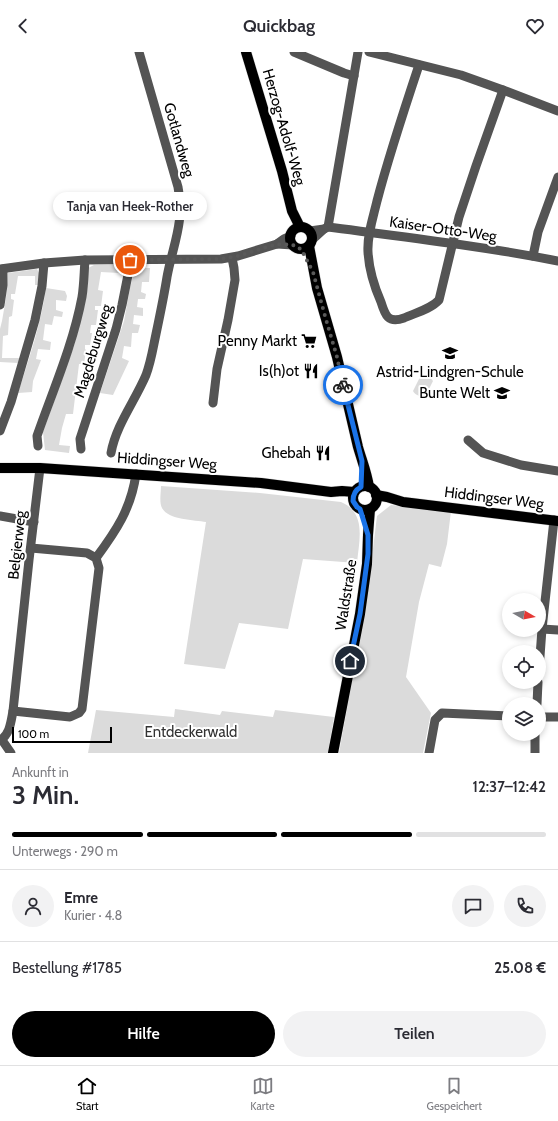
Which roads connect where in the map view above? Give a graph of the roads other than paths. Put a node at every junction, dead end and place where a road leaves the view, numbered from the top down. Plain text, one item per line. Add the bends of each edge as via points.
1 (139, 52) edge
2 (246, 52) edge
3 (294, 52) edge
4 (358, 52) edge
5 (369, 52) edge
6 (419, 65) junction
7 (354, 76) junction
8 (503, 90) junction
9 (558, 111) edge
10 (558, 177) edge
11 (326, 228) junction
12 (370, 233) junction
13 (301, 238) junction
14 (453, 244) junction
15 (534, 256) junction
16 (232, 258) junction
17 (85, 260) junction
18 (130, 260) junction
19 (171, 260) junction
20 (558, 260) edge
21 (44, 263) junction
22 (2, 269) edge
23 (0, 306) edge
24 (213, 403) dead end
25 (0, 431) edge
26 (468, 440) dead end
27 (38, 446) dead end
28 (81, 449) dead end
29 (111, 453) dead end
30 (0, 468) edge
31 (40, 468) junction
32 (558, 471) edge
33 (136, 474) junction
34 (359, 492) junction
35 (371, 504) junction
36 (0, 516) edge
37 (556, 520) edge
38 (34, 522) junction
39 (31, 548) junction
40 (96, 558) junction
41 (546, 598) edge
42 (546, 629) edge
43 (558, 630) edge
44 (13, 711) junction
45 (502, 716) edge
46 (546, 716) edge
47 (558, 717) edge
48 (1, 740) edge
49 (535, 741) edge
50 (11, 753) edge
51 (334, 753) edge
52 (429, 753) edge
53 (535, 753) edge

1 - 19 street, Gotlandweg via 180,198 179,224
2 - 13 main road, Herzog-Adolf-Weg
3 - 7 street
4 - 7 street
5 - 6 street
6 - 8 street via 461,75
6 - 12 street via 400,122
7 - 11 street
8 - 9 street
8 - 14 street via 467,191
10 - 15 street via 538,232
11 - 12 street, Kaiser-Otto-Weg
11 - 13 street
12 - 14 street, Kaiser-Otto-Weg
12 - 14 street via 368,252 373,282 385,314 396,319 423,310 439,300
13 - 16 street via 284,239 277,244
13 - 34 main road, Herzog-Adolf-Weg via 337,357 362,461 368,476
14 - 15 street, Kaiser-Otto-Weg
15 - 20 street, Kaiser-Otto-Weg
16 - 19 street
16 - 24 street via 235,280 217,369
17 - 18 street
17 - 21 street
17 - 27 street via 78,316 37,436
18 - 19 street
18 - 28 street, Magdeburgweg via 116,329 80,439
19 - 29 street, Gotlandweg via 148,368
21 - 22 street
21 - 25 street via 37,314
22 - 23 street
26 - 32 street via 483,452 521,465
30 - 31 main road, Hiddingser Weg
31 - 33 main road, Hiddingser Weg
31 - 38 street, Belgierweg
33 - 34 main road, Hiddingser Weg via 261,483 331,492
33 - 40 street via 134,488 122,521
34 - 35 main road via 372,489
34 - 35 main road via 357,507
35 - 37 main road, Hiddingser Weg via 403,502
35 - 51 main road, Waldstraße via 360,614
36 - 38 street
37 - 41 street
38 - 39 street, Belgierweg
39 - 40 street via 87,553
39 - 44 street, Belgierweg
40 - 44 street via 98,568 82,709 70,717
42 - 43 street
44 - 48 street, Belgierweg via 7,735
45 - 52 street via 442,713 435,720
46 - 47 street
48 - 50 street
49 - 53 street

